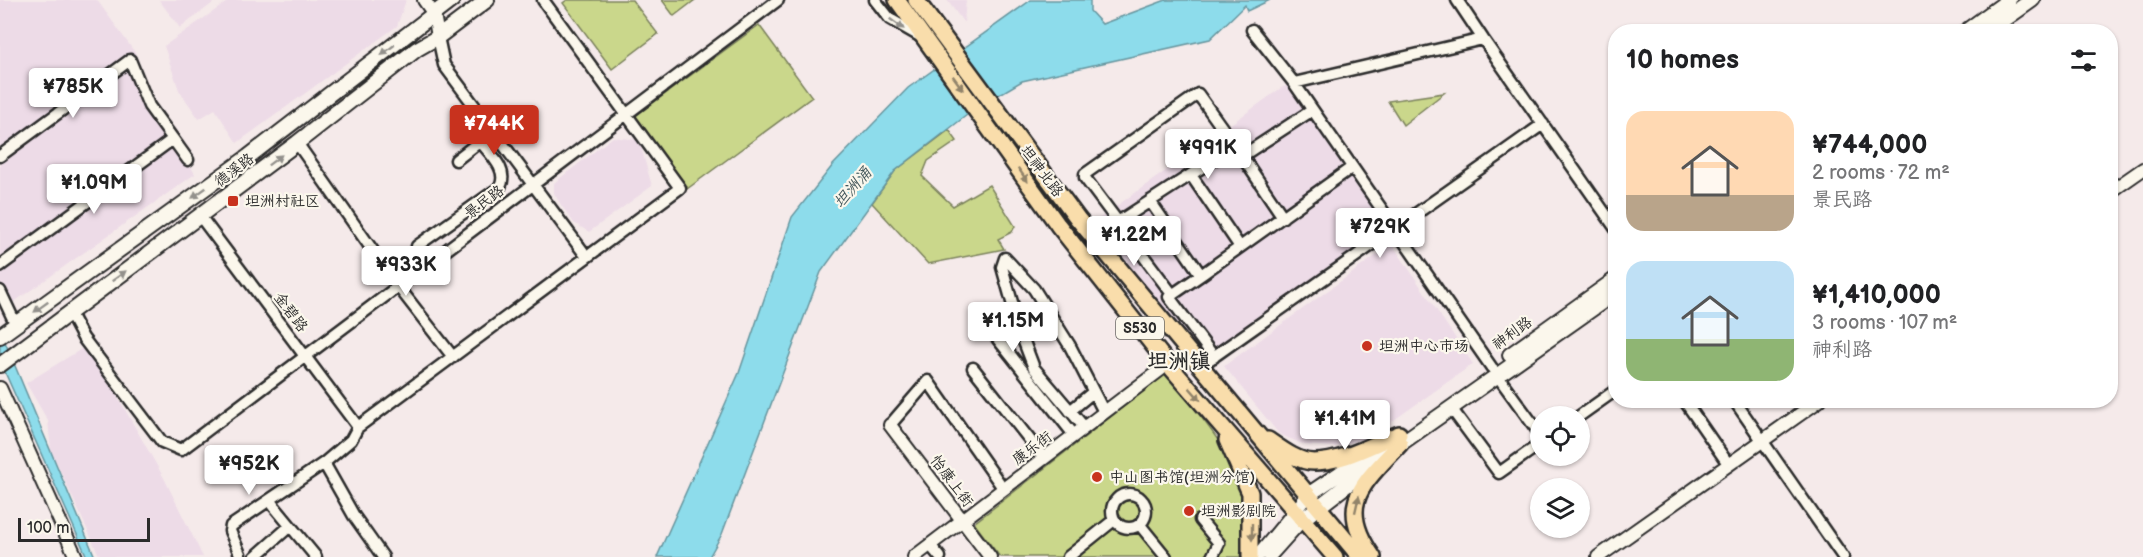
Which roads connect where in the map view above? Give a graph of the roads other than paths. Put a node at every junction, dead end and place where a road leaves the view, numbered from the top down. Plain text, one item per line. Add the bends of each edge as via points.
1 (424, 0) edge
2 (452, 0) edge
3 (487, 0) edge
4 (543, 0) edge
5 (778, 0) edge
6 (875, 0) edge
7 (897, 0) edge
8 (916, 0) edge
9 (1457, 0) edge
10 (2009, 0) edge
11 (2032, 0) edge
12 (434, 14) junction
13 (1976, 24) edge
14 (1998, 24) edge
15 (1252, 30) dead end
16 (933, 36) junction
17 (438, 37) junction
18 (1483, 39) junction
19 (1294, 83) junction
20 (1311, 111) junction
21 (625, 115) junction
22 (996, 122) junction
23 (1543, 124) junction
24 (493, 131) junction
25 (173, 140) junction
26 (480, 141) junction
27 (297, 143) junction
28 (1238, 151) junction
29 (0, 156) edge
30 (188, 160) dead end
31 (456, 160) dead end
32 (1351, 168) junction
33 (2143, 169) edge
34 (1191, 175) junction
35 (533, 185) junction
36 (2118, 186) edge
37 (1150, 201) junction
38 (463, 213) junction
39 (200, 216) junction
40 (1283, 217) junction
41 (1608, 217) edge
42 (1118, 222) junction
43 (474, 228) junction
44 (1395, 231) junction
45 (417, 246) dead end
46 (1240, 247) junction
47 (587, 257) junction
48 (0, 266) edge
49 (1201, 275) junction
50 (397, 285) junction
51 (1608, 285) edge
52 (0, 291) edge
53 (1173, 294) junction
54 (1608, 297) edge
55 (69, 312) junction
56 (988, 328) dead end
57 (9, 330) edge
58 (304, 355) junction
59 (453, 357) junction
60 (1214, 357) junction
61 (1168, 364) junction
62 (0, 365) edge
63 (1199, 367) junction
64 (973, 368) dead end
65 (1495, 372) junction
66 (0, 388) edge
67 (1094, 392) junction
68 (1608, 396) edge
69 (1451, 408) junction
70 (1590, 408) edge
71 (1690, 408) edge
72 (1739, 408) edge
73 (1809, 408) edge
74 (1070, 411) junction
75 (1104, 412) junction
76 (1216, 418) junction
77 (1530, 420) edge
78 (890, 424) joint
79 (358, 427) junction
80 (1079, 431) junction
81 (1254, 432) junction
82 (1399, 439) junction
83 (1762, 442) junction
84 (1530, 451) edge
85 (1044, 458) junction
86 (324, 463) junction
87 (1729, 465) junction
88 (1003, 488) junction
89 (1308, 495) junction
90 (269, 500) junction
91 (1317, 508) junction
92 (1299, 514) junction
93 (962, 520) junction
94 (1114, 520) junction
95 (1200, 520) dead end
96 (1140, 525) junction
97 (290, 526) junction
98 (930, 544) junction
99 (240, 554) dead end
100 (76, 557) edge
101 (255, 557) edge
102 (316, 557) edge
103 (383, 557) edge
104 (914, 557) edge
105 (940, 557) edge
106 (990, 557) edge
107 (1068, 557) edge
108 (1166, 557) edge
109 (1212, 557) edge
110 (1250, 557) edge
111 (1257, 557) edge
112 (1269, 557) edge
113 (1335, 557) edge
114 (1360, 557) edge
115 (1373, 557) edge
116 (1598, 557) edge
117 (1843, 557) edge

1 - 12 street
2 - 12 main road, 德溪路
3 - 17 main road, 德溪路
4 - 21 street
5 - 21 street, 景民路
6 -> 16 street via 890,19 910,33
7 - 16 main road, 坦神北路 / S530
8 - 16 main road, 坦神北路 / S530
9 - 18 street
10 - 13 main road
11 - 14 main road
12 - 17 street
12 -> 57 main road, 德溪路 via 248,157
15 - 19 street
16 - 22 main road, 坦神北路 / S530
17 - 24 street via 444,65
17 - 27 main road, 德溪路 via 417,49
18 - 19 street
18 - 23 street
19 - 20 street
20 - 28 street
20 - 32 street
21 - 35 street, 景民路
21 - 47 street via 680,188
22 -> 61 main road, 坦神北路 / S530 via 1058,225
22 - 63 main road, 坦神北路 / S530
23 - 41 street
23 - 44 street
24 - 26 street
24 - 35 street
25 - 29 street via 149,106 130,60
25 - 30 street
25 - 48 street
26 - 31 street
26 - 38 street via 502,170 502,182
39 -> 27 main road, 德溪路
27 - 50 street
28 - 34 street
28 - 40 street
28 - 42 street via 1198,94 1085,174
32 - 40 street
32 - 44 street
33 - 36 street
34 - 37 street
34 - 46 street
35 - 43 street, 景民路
35 - 47 street
37 - 42 street
37 - 49 street
38 - 43 street
38 - 45 street
55 -> 39 main road, 德溪路
39 - 58 street, 金碧路
40 - 46 street
42 - 53 street
43 - 50 street, 景民路
44 - 60 street
44 - 65 street
46 - 49 street
47 - 59 street
49 - 53 street
50 - 58 street, 景民路
50 - 59 street
51 - 65 main road, 神利路
52 - 57 street
53 - 60 street via 1169,297
54 - 65 main road
55 - 58 street, 景民路 via 83,338 162,442 181,450
55 - 62 main road, 德溪路
56 - 80 street
58 - 79 street, 金碧路
59 - 79 street
60 - 63 street
61 - 75 street, 康乐街
61 -> 76 main road, 坦神北路 / S530
63 - 81 main road, 坦神北路 / S530
64 - 85 street
65 - 69 main road
65 - 77 street
65 - 82 main road, 神利路
66 - 100 street
67 - 74 street
67 - 74 street via 1034,289 1005,258 1002,267 1034,368
67 - 75 street
68 - 70 street
69 - 82 main road
69 - 84 street via 1499,473
71 - 87 street
72 - 83 street
73 - 83 street
74 - 80 street
75 - 80 street, 康乐街
76 - 92 main road, 坦神北路 / S530
76 -> 110 main road via 1250,493
78 - 88 street via 928,381
78 - 93 street, 怡康上街
79 - 86 street via 351,440
80 - 85 street, 康乐街
81 - 82 main road via 1292,455 1313,462
81 - 89 main road, 坦神北路 / S530
82 - 89 main road, 神利路
82 - 91 main road
115 -> 82 main road via 1359,537 1354,509 1362,484
83 - 87 street
83 - 117 street
85 - 88 street, 康乐街
86 - 90 street
86 - 103 street
87 - 116 street
88 - 93 street, 康乐街
89 - 91 main road, 坦神北路 / S530
89 - 92 street
90 - 97 street
90 - 99 street via 231,526
91 - 92 main road
91 - 114 main road, 坦神北路 / S530
92 - 111 street
92 - 112 street
92 - 113 main road, 坦神北路 / S530
93 - 98 street, 康乐街
93 - 106 street, 怡康上街
94 - 96 street via 1132,527
94 - 96 street via 1115,500 1135,495 1145,503
94 - 107 street
95 - 109 street via 1219,543
96 - 108 street
97 - 101 street
97 - 102 street
98 - 104 street, 康乐街
98 - 105 street

